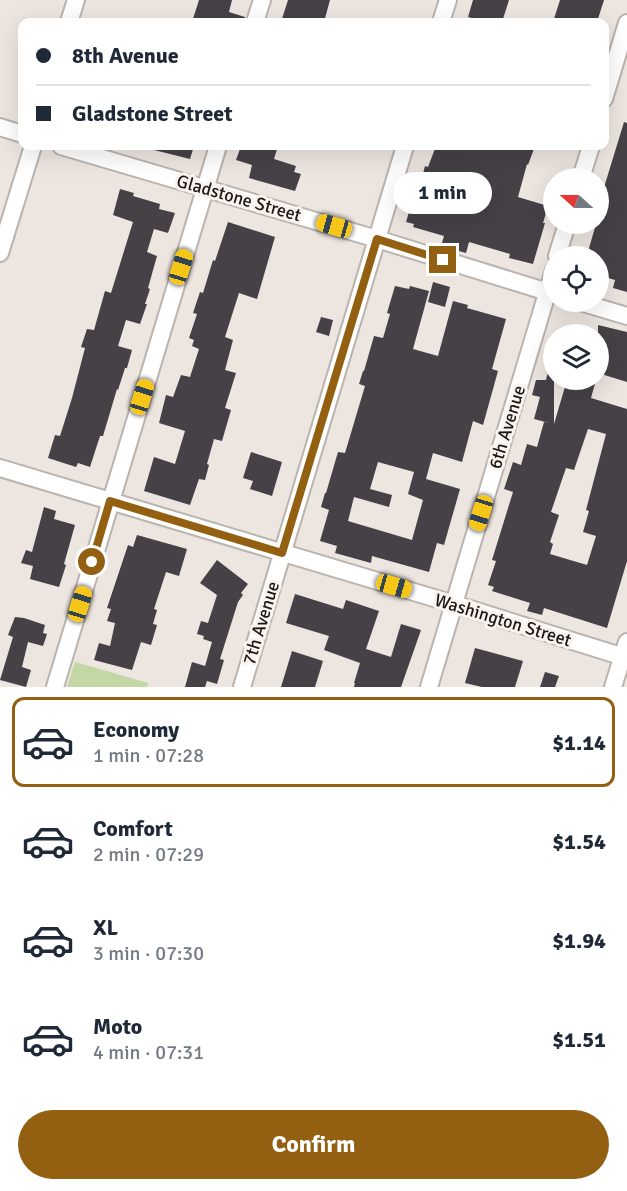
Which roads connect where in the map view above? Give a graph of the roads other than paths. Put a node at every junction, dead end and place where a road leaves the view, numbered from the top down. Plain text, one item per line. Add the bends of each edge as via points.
1 (76, 0) edge
2 (262, 0) edge
3 (448, 0) edge
4 (70, 18) edge
5 (256, 18) edge
6 (442, 18) edge
7 (627, 23) edge
8 (609, 82) edge
9 (0, 127) edge
10 (18, 133) edge
11 (32, 150) edge
12 (75, 150) edge
13 (217, 150) edge
14 (404, 150) edge
15 (590, 150) edge
16 (584, 168) edge
17 (205, 188) junction
18 (377, 239) junction
19 (0, 253) edge
20 (543, 291) edge
21 (609, 311) edge
22 (544, 312) edge
23 (627, 316) edge
24 (0, 468) edge
25 (110, 501) junction
26 (282, 553) junction
27 (454, 604) junction
28 (626, 652) edge
29 (55, 687) edge
30 (242, 687) edge
31 (429, 687) edge
32 (613, 687) edge

1 - 4 street
2 - 5 street
3 - 6 street
7 - 8 street
9 - 10 street
11 - 19 street
12 - 17 street, Gladstone Street
13 - 17 street
14 - 18 street, 7th Avenue
15 - 16 street
17 - 18 street, Gladstone Street
17 - 25 street
18 - 20 street, Gladstone Street
18 - 26 street, 7th Avenue
21 - 23 street
22 - 27 street, 6th Avenue
24 - 25 street, Washington Street
25 - 26 street, Washington Street
25 - 29 street
26 - 27 street, Washington Street
26 - 30 street, 7th Avenue
27 - 28 street, Washington Street
27 - 31 street, 6th Avenue
28 - 32 street

